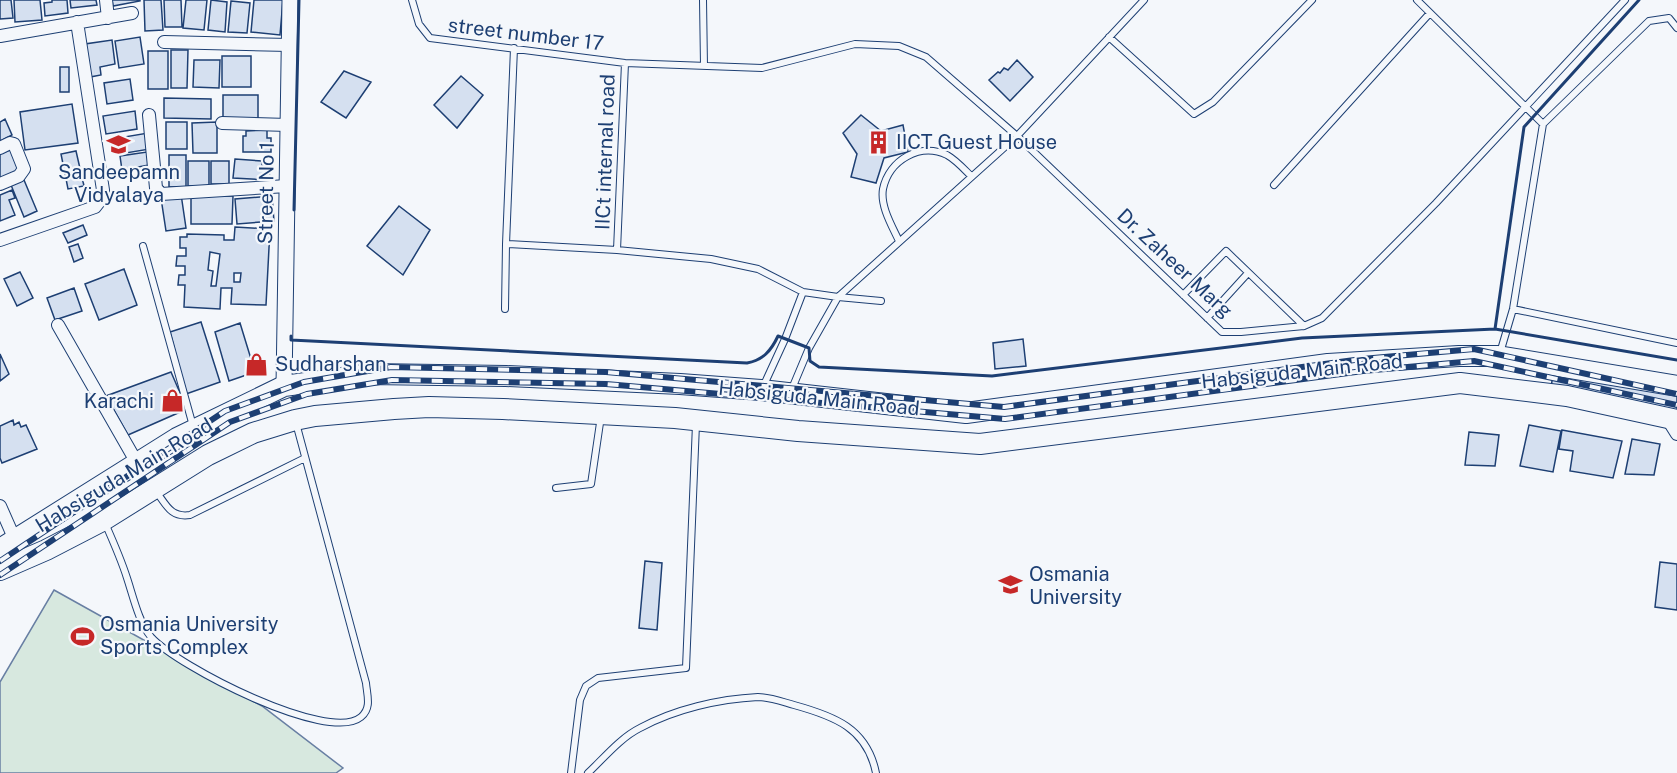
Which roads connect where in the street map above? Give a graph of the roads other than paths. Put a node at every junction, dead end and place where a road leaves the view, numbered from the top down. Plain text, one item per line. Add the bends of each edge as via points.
1 (106, 0) edge
2 (290, 0) edge
3 (412, 0) edge
4 (703, 0) edge
5 (1144, 0) edge
6 (1312, 0) edge
7 (1417, 0) edge
8 (1625, 0) edge
9 (132, 13) dead end
10 (1430, 13) junction
11 (108, 18) junction
12 (77, 21) junction
13 (1677, 28) edge
14 (0, 36) edge
15 (1110, 37) junction
16 (164, 42) dead end
17 (289, 45) junction
18 (514, 48) junction
19 (625, 63) junction
20 (704, 66) junction
21 (1525, 108) junction
22 (149, 115) dead end
23 (222, 123) dead end
24 (1543, 124) junction
25 (288, 125) junction
26 (1017, 136) junction
27 (0, 148) edge
28 (971, 176) junction
29 (0, 184) edge
30 (1274, 185) dead end
31 (287, 186) junction
32 (0, 240) edge
33 (899, 241) junction
34 (506, 244) junction
35 (143, 246) dead end
36 (617, 250) junction
37 (1248, 273) junction
38 (803, 292) junction
39 (1183, 295) junction
40 (838, 297) junction
41 (881, 302) dead end
42 (505, 309) dead end
43 (1513, 309) junction
44 (1207, 318) junction
45 (58, 325) dead end
46 (1305, 326) junction
47 (1677, 343) edge
48 (1498, 356) junction
49 (506, 375) junction
50 (284, 386) junction
51 (1677, 386) edge
52 (761, 390) junction
53 (789, 394) junction
54 (1002, 408) junction
55 (503, 409) junction
56 (602, 415) junction
57 (295, 420) junction
58 (697, 420) junction
59 (1674, 424) edge
60 (194, 430) junction
61 (1004, 441) junction
62 (305, 458) junction
63 (137, 463) junction
64 (154, 488) junction
65 (556, 488) dead end
66 (0, 507) edge
67 (104, 520) junction
68 (4, 557) edge
69 (571, 773) edge
70 (588, 773) edge
71 (876, 773) edge

1 - 11 street
2 - 17 street, Street No 1
3 - 18 lane, street number 17 via 419,24 430,38
4 - 20 lane
5 - 15 lane
6 - 15 lane via 1213,102 1194,114
7 - 10 lane
8 - 21 lane, Dr. Zaheer Marg
9 - 11 street
10 - 21 lane
10 - 30 lane
11 - 12 street
12 - 14 street
12 - 32 street via 102,198 95,207
13 - 24 lane via 1669,18 1649,21
15 - 26 lane
16 - 17 street
17 - 25 street, Street No 1
18 - 19 lane, street number 17
18 - 34 lane
19 - 20 lane, IICt internal road
19 - 36 lane, IICt internal road
20 - 26 lane, IICt internal road via 762,68 855,44 899,46 926,57
21 - 24 lane
21 - 46 lane, Dr. Zaheer Marg via 1322,318
22 - 31 street via 156,188 161,194
23 - 25 street
24 - 43 lane
25 - 31 street, Street No 1
26 - 28 lane
26 - 39 lane, Dr. Zaheer Marg
27 - 29 street via 14,144 24,169 19,176
28 - 33 lane
28 - 33 lane via 953,159 935,151 911,153 900,161 883,189 883,204
31 - 50 street, Street No 1
33 - 40 lane
34 - 36 lane, IICt internal road
34 - 42 lane
35 - 60 lane
36 - 38 lane, IICt internal road via 711,259 758,269
37 - 39 lane via 1226,250
37 - 44 lane
37 - 46 lane
38 - 40 lane
38 - 52 lane
39 - 44 lane, Dr. Zaheer Marg
40 - 41 lane
40 - 53 lane
43 - 47 lane
43 - 48 lane
44 - 46 lane, Dr. Zaheer Marg via 1225,333
45 - 63 street
48 - 51 main road, Habsiguda Main Road
48 - 54 main road, Habsiguda Main Road via 1328,364
49 - 50 main road, Habsiguda Main Road via 371,374
49 - 52 main road, Habsiguda Main Road
49 - 55 main road
50 - 60 main road, Habsiguda Main Road
52 - 53 main road, Habsiguda Main Road
53 - 54 main road, Habsiguda Main Road via 966,413
54 - 61 main road
55 - 56 main road, Habsiguda Main Road
55 - 57 main road, Habsiguda Main Road via 429,407
56 - 58 main road, Habsiguda Main Road
56 - 65 lane via 591,484
57 - 62 lane
57 - 64 main road, Habsiguda Main Road via 227,445
58 - 61 main road, Habsiguda Main Road via 969,444
58 - 69 lane via 686,668 598,678 586,686 580,700
59 - 61 main road, Habsiguda Main Road via 1567,396 1460,383
60 - 63 main road, Habsiguda Main Road
62 - 64 lane via 180,517 173,514
62 - 67 lane via 369,704 362,716 348,723 309,719 254,698 186,663 151,636 136,608
63 - 68 main road, Habsiguda Main Road
64 - 67 main road, Habsiguda Main Road
66 - 68 street
67 - 68 main road, Habsiguda Main Road via 46,550
70 - 71 lane via 638,728 706,704 761,697 824,713 848,726 865,743

